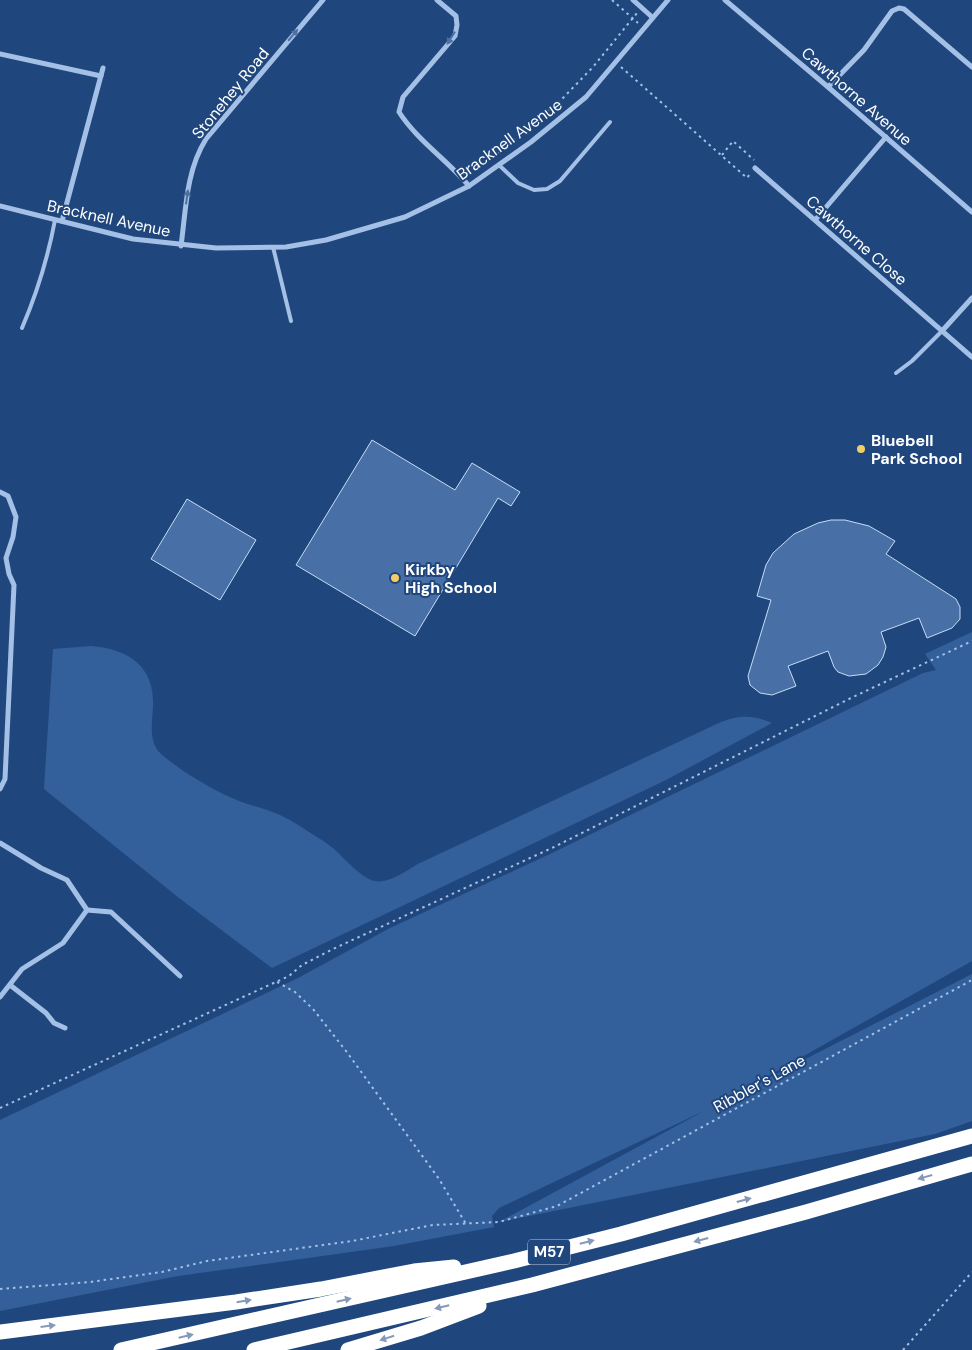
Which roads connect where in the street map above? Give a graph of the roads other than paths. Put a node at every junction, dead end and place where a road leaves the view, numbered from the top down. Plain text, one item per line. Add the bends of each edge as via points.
1 (323, 0) edge
2 (437, 0) edge
3 (633, 0) edge
4 (668, 0) edge
5 (725, 0) edge
6 (652, 17) junction
7 (0, 54) edge
8 (972, 67) edge
9 (103, 68) dead end
10 (101, 76) junction
11 (828, 87) junction
12 (610, 122) dead end
13 (886, 137) junction
14 (500, 165) junction
15 (755, 168) road end
16 (469, 186) junction
17 (0, 206) edge
18 (972, 212) edge
19 (55, 220) junction
20 (816, 220) junction
21 (62, 221) junction
22 (181, 246) junction
23 (273, 247) junction
24 (972, 298) edge
25 (291, 321) dead end
26 (22, 328) dead end
27 (942, 331) junction
28 (972, 357) edge
29 (896, 373) dead end
30 (0, 492) edge
31 (0, 789) edge
32 (0, 843) edge
33 (87, 910) junction
34 (180, 976) dead end
35 (10, 985) junction
36 (0, 996) edge
37 (65, 1028) dead end
38 (972, 1136) edge
39 (972, 1164) edge
40 (514, 1261) junction
41 (532, 1285) junction
42 (0, 1332) edge
43 (121, 1350) edge
44 (254, 1350) edge
45 (348, 1350) edge

22 -> 1 street, Stonehey Road via 190,179 198,151
2 -> 16 street via 456,16 455,36 403,97 399,112 406,124
3 - 6 street
4 - 6 street, Bracknell Avenue
5 - 11 street, Cawthorne Avenue
6 - 14 street, Bracknell Avenue via 586,97
7 - 10 street
8 - 11 street via 899,8 892,11 864,50
9 - 10 street
10 - 21 street
11 - 13 street, Cawthorne Avenue
12 - 14 lane via 560,181 547,189 534,190 518,184
13 - 18 street, Cawthorne Avenue
13 - 20 street
14 - 16 street, Bracknell Avenue
15 - 20 street, Cawthorne Close
16 - 23 street, Bracknell Avenue via 405,217 326,240
17 - 19 street, Bracknell Avenue
19 - 21 street, Bracknell Avenue
19 - 26 lane via 51,242
20 - 27 street, Cawthorne Close
21 - 22 street, Bracknell Avenue via 133,239
22 - 23 street, Bracknell Avenue
23 - 25 lane
24 - 27 street
27 - 28 street, Cawthorne Close
27 - 29 lane
30 - 31 street via 8,496 16,516 6,558 14,585 5,778
32 - 33 street via 67,880
33 - 34 street via 111,912
33 - 35 street via 63,943 22,969
35 - 36 street
35 - 37 street via 54,1023
40 -> 38 highway, M57
39 -> 41 highway, M57
42 -> 40 highway, M57 via 236,1302 414,1271
43 -> 40 highway, M57
41 -> 44 highway, M57
41 -> 45 highway, M57 via 421,1328

